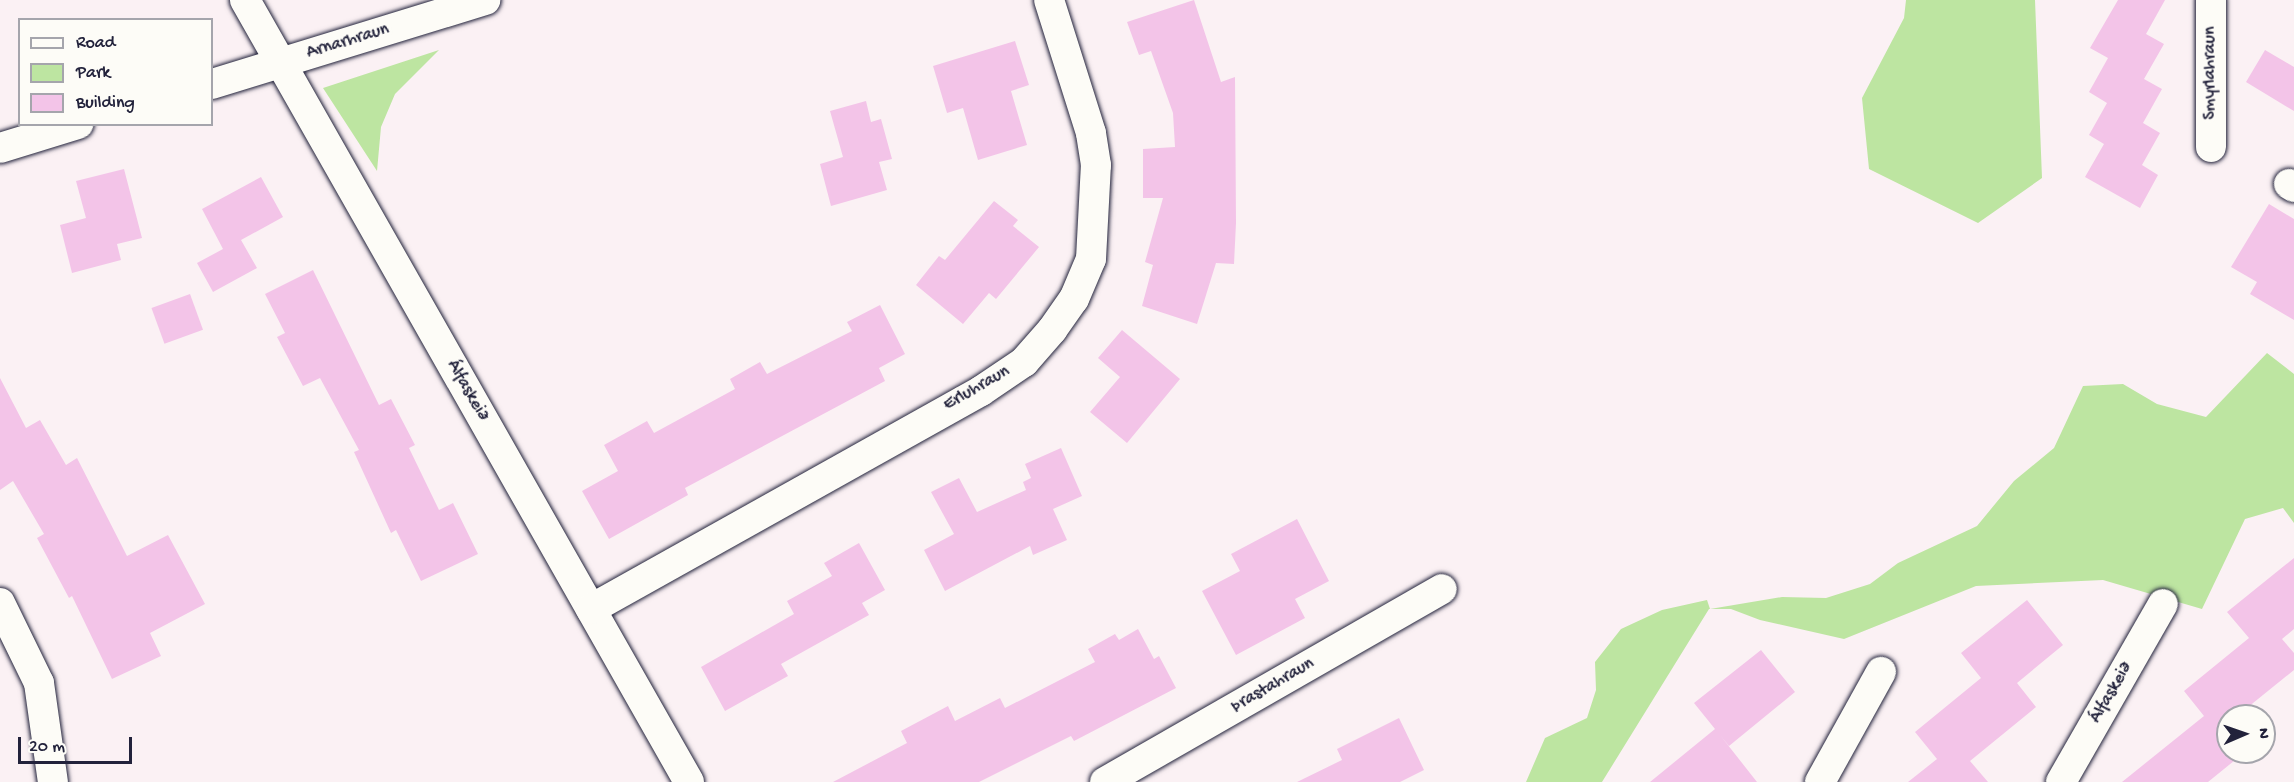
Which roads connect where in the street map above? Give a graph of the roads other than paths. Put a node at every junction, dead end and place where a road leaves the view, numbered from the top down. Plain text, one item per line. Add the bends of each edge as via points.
1 (245, 0) edge
2 (485, 0) edge
3 (1049, 0) edge
4 (2211, 0) edge
5 (281, 63) junction
6 (213, 84) edge
7 (72, 126) edge
8 (2211, 147) dead end
9 (0, 148) edge
10 (1442, 590) dead end
11 (0, 603) edge
12 (2163, 604) dead end
13 (591, 609) junction
14 (1881, 672) dead end
15 (53, 782) edge
16 (689, 782) edge
17 (1105, 782) edge
18 (1820, 782) edge
19 (2061, 782) edge

1 - 5 street, Álfaskeið
2 - 5 street, Arnarhraun
3 - 13 street, Erluhraun via 1091,133 1096,165 1091,259 1074,299 1052,330 1024,362 981,391
4 - 8 street, Smyrlahraun
5 - 6 street, Arnarhraun
5 - 13 street, Álfaskeið
7 - 9 street
10 - 17 street, Þrastahraun
11 - 15 street via 39,682
12 - 19 street, Álfaskeið
13 - 16 street, Álfaskeið
14 - 18 street

